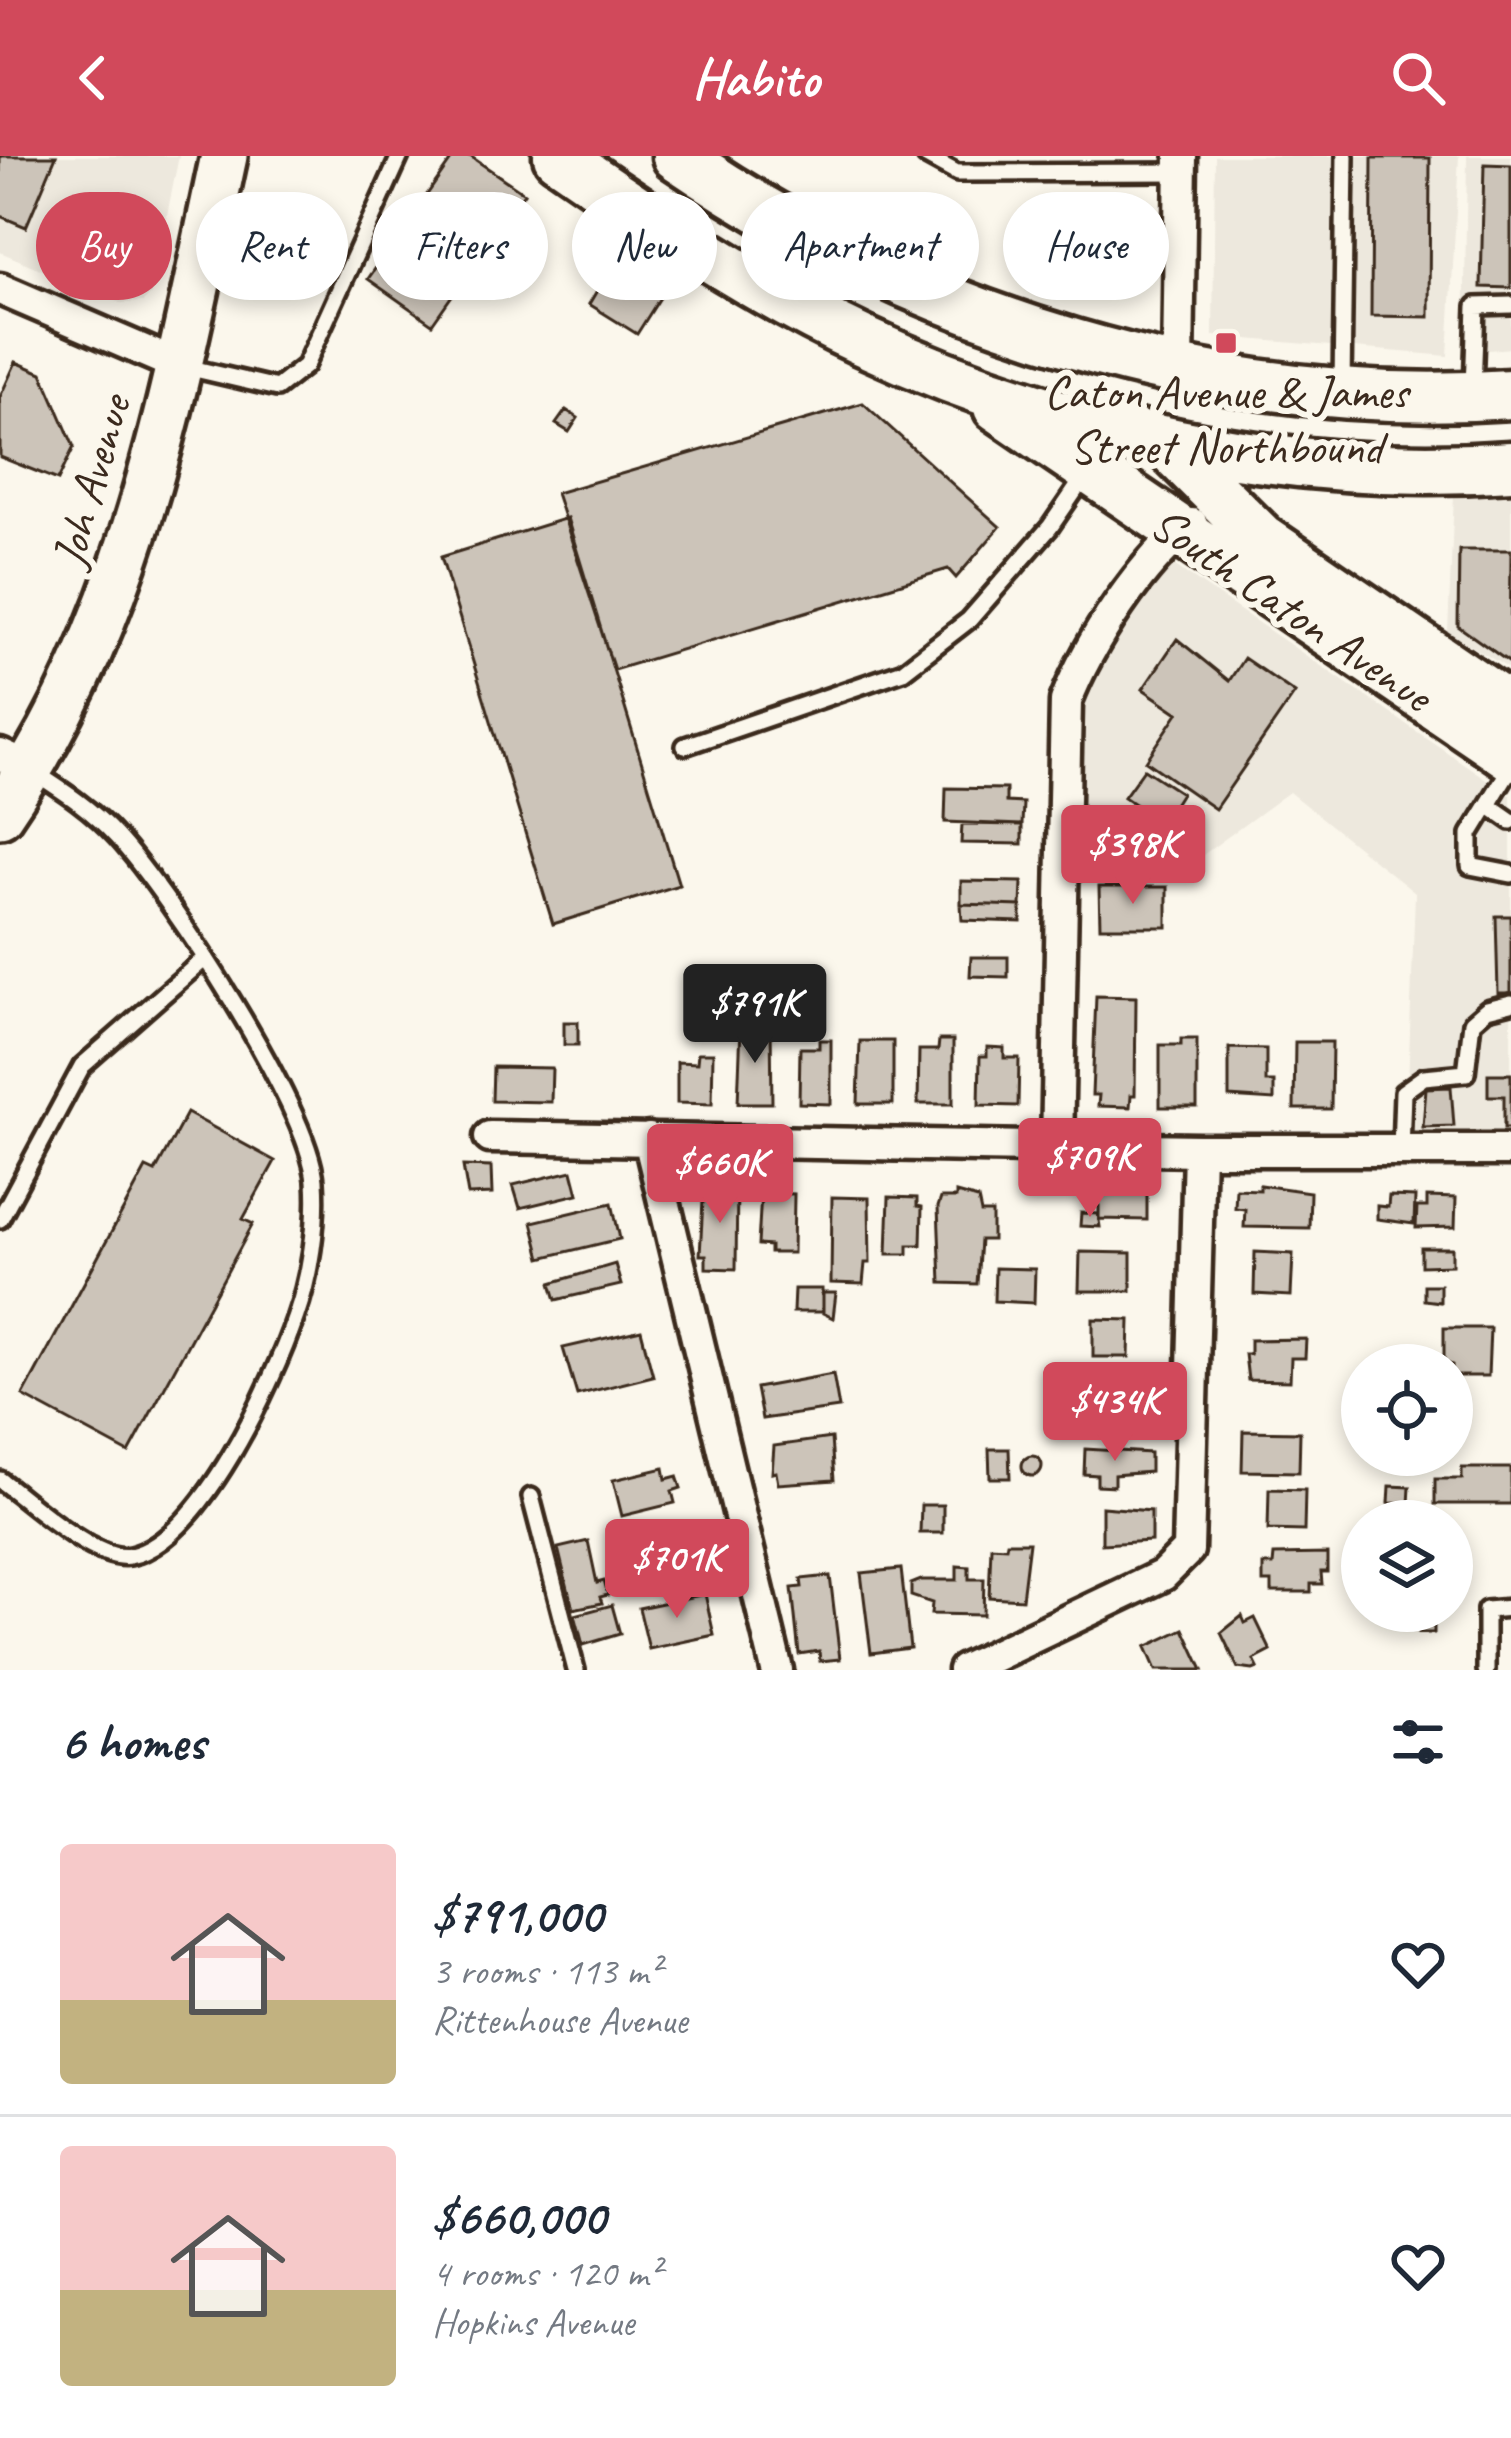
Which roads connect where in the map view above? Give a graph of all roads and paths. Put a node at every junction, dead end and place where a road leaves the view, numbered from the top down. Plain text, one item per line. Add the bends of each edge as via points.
1 (224, 156) edge
2 (400, 156) edge
3 (559, 156) edge
4 (677, 156) edge
5 (926, 156) edge
6 (1345, 156) edge
7 (1181, 164) edge
8 (0, 289) edge
9 (1511, 305) edge
10 (179, 366) junction
11 (1178, 370) junction
12 (954, 377) junction
13 (1342, 393) junction
14 (1492, 395) edge
15 (1162, 440) junction
16 (1511, 466) edge
17 (1088, 470) junction
18 (1222, 502) junction
19 (1180, 532) junction
20 (1511, 709) edge
21 (685, 746) dead end
22 (14, 762) edge
23 (1511, 767) edge
24 (1508, 776) edge
25 (1488, 806) junction
26 (1, 811) edge
27 (1511, 821) edge
28 (1511, 874) edge
29 (203, 960) junction
30 (1511, 1003) edge
31 (490, 1137) dead end
32 (650, 1139) junction
33 (1057, 1147) junction
34 (1199, 1150) junction
35 (1401, 1150) junction
36 (1511, 1150) edge
37 (0, 1219) edge
38 (0, 1480) edge
39 (531, 1497) dead end
40 (1511, 1608) edge
41 (576, 1670) edge
42 (777, 1670) edge
43 (964, 1670) edge
44 (1486, 1670) edge

1 - 10 street, Joh Avenue
2 - 10 lane via 305,365 289,383 277,388
3 - 12 main road, South Caton Avenue via 784,301
4 - 11 main road via 758,209 901,282
5 - 7 lane via 958,172
6 - 13 lane
7 - 11 street
8 - 10 street
9 - 14 lane via 1476,306
10 - 22 street, Joh Avenue via 125,570 99,633
11 - 13 main road
11 - 15 main road, South Caton Avenue
12 - 15 main road, South Caton Avenue
12 - 17 main road, South Caton Avenue
13 - 14 main road
15 - 16 main road via 1368,467
15 - 18 main road, South Caton Avenue
17 - 19 main road, South Caton Avenue
17 - 21 lane via 969,620 903,670
18 - 19 street
18 - 20 main road, South Caton Avenue via 1307,574
19 - 24 main road, South Caton Avenue
19 - 33 street via 1154,556 1066,701
22 - 26 street, Joh Avenue
22 - 29 lane via 88,807 117,837
23 - 24 lane
24 - 25 lane
25 - 27 lane
25 - 28 lane via 1470,834 1470,866
29 - 37 lane via 82,1066
29 - 38 lane via 261,1048 315,1178 296,1316 194,1514 162,1542 129,1557 101,1554
30 - 35 lane via 1472,1022 1466,1073 1424,1077 1403,1092
31 - 32 street
32 - 33 street
32 - 42 street
33 - 34 street
34 - 35 street
34 - 43 street via 1188,1550 1163,1575
35 - 36 street
39 - 41 lane
40 - 44 lane via 1486,1610

